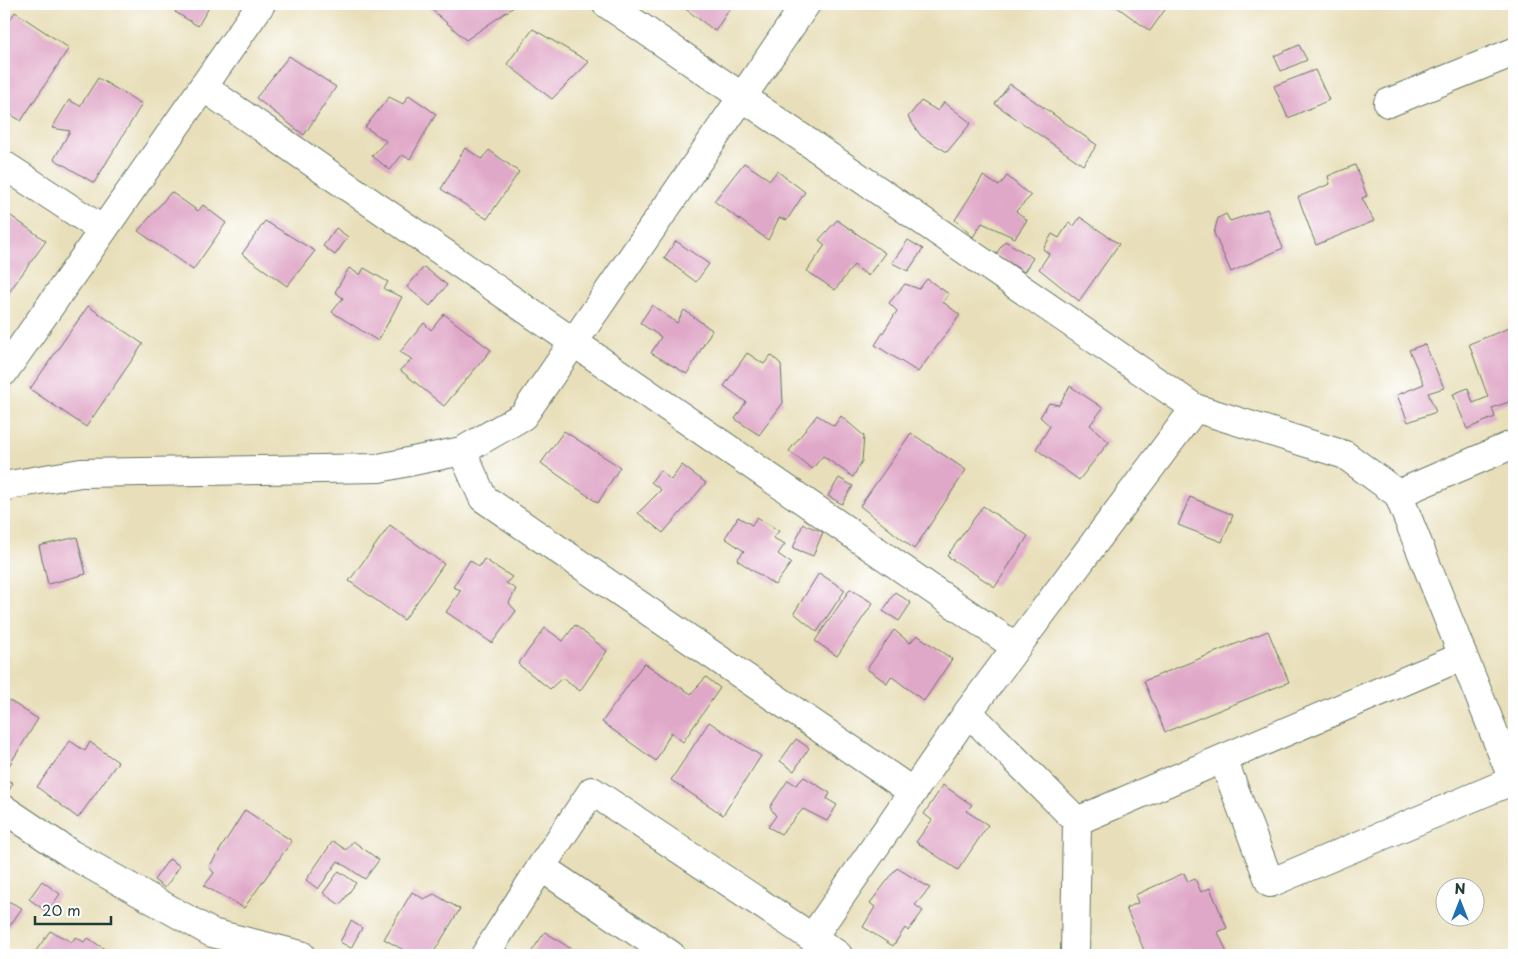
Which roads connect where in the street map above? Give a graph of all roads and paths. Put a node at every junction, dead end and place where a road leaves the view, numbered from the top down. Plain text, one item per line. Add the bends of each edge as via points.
1 (260, 4) edge
2 (608, 4) edge
3 (806, 4) edge
4 (1514, 52) edge
5 (203, 87) junction
6 (742, 96) junction
7 (1388, 103) dead end
8 (4, 165) edge
9 (103, 230) junction
10 (574, 342) junction
11 (4, 372) edge
12 (1195, 408) junction
13 (1514, 444) edge
14 (462, 452) junction
15 (4, 488) edge
16 (1398, 494) junction
17 (1016, 647) junction
18 (1463, 656) junction
19 (968, 712) junction
20 (1223, 759) junction
21 (1514, 780) edge
22 (913, 792) junction
23 (4, 809) edge
24 (1077, 822) junction
25 (541, 867) junction
26 (812, 938) junction
27 (301, 955) edge
28 (485, 955) edge
29 (671, 955) edge
30 (838, 955) edge
31 (1075, 955) edge

1 - 5 street
2 - 6 street
3 - 6 street
4 - 7 street
5 - 9 street
5 - 10 street
6 - 10 street
6 - 12 street
8 - 9 street
9 - 11 street
10 - 14 street via 523,416
10 - 17 street
12 - 16 street via 1345,455
12 - 17 street
13 - 16 street
14 - 15 street via 379,468 81,473
14 - 22 street via 483,498
16 - 18 street
17 - 19 street
18 - 20 street
18 - 21 street
19 - 22 street
19 - 24 street
20 - 21 street via 1270,883
20 - 24 street
22 - 26 street
23 - 27 street via 72,854 212,933
24 - 31 street
25 - 26 street via 592,791
25 - 28 street
25 - 29 street
26 - 30 street

